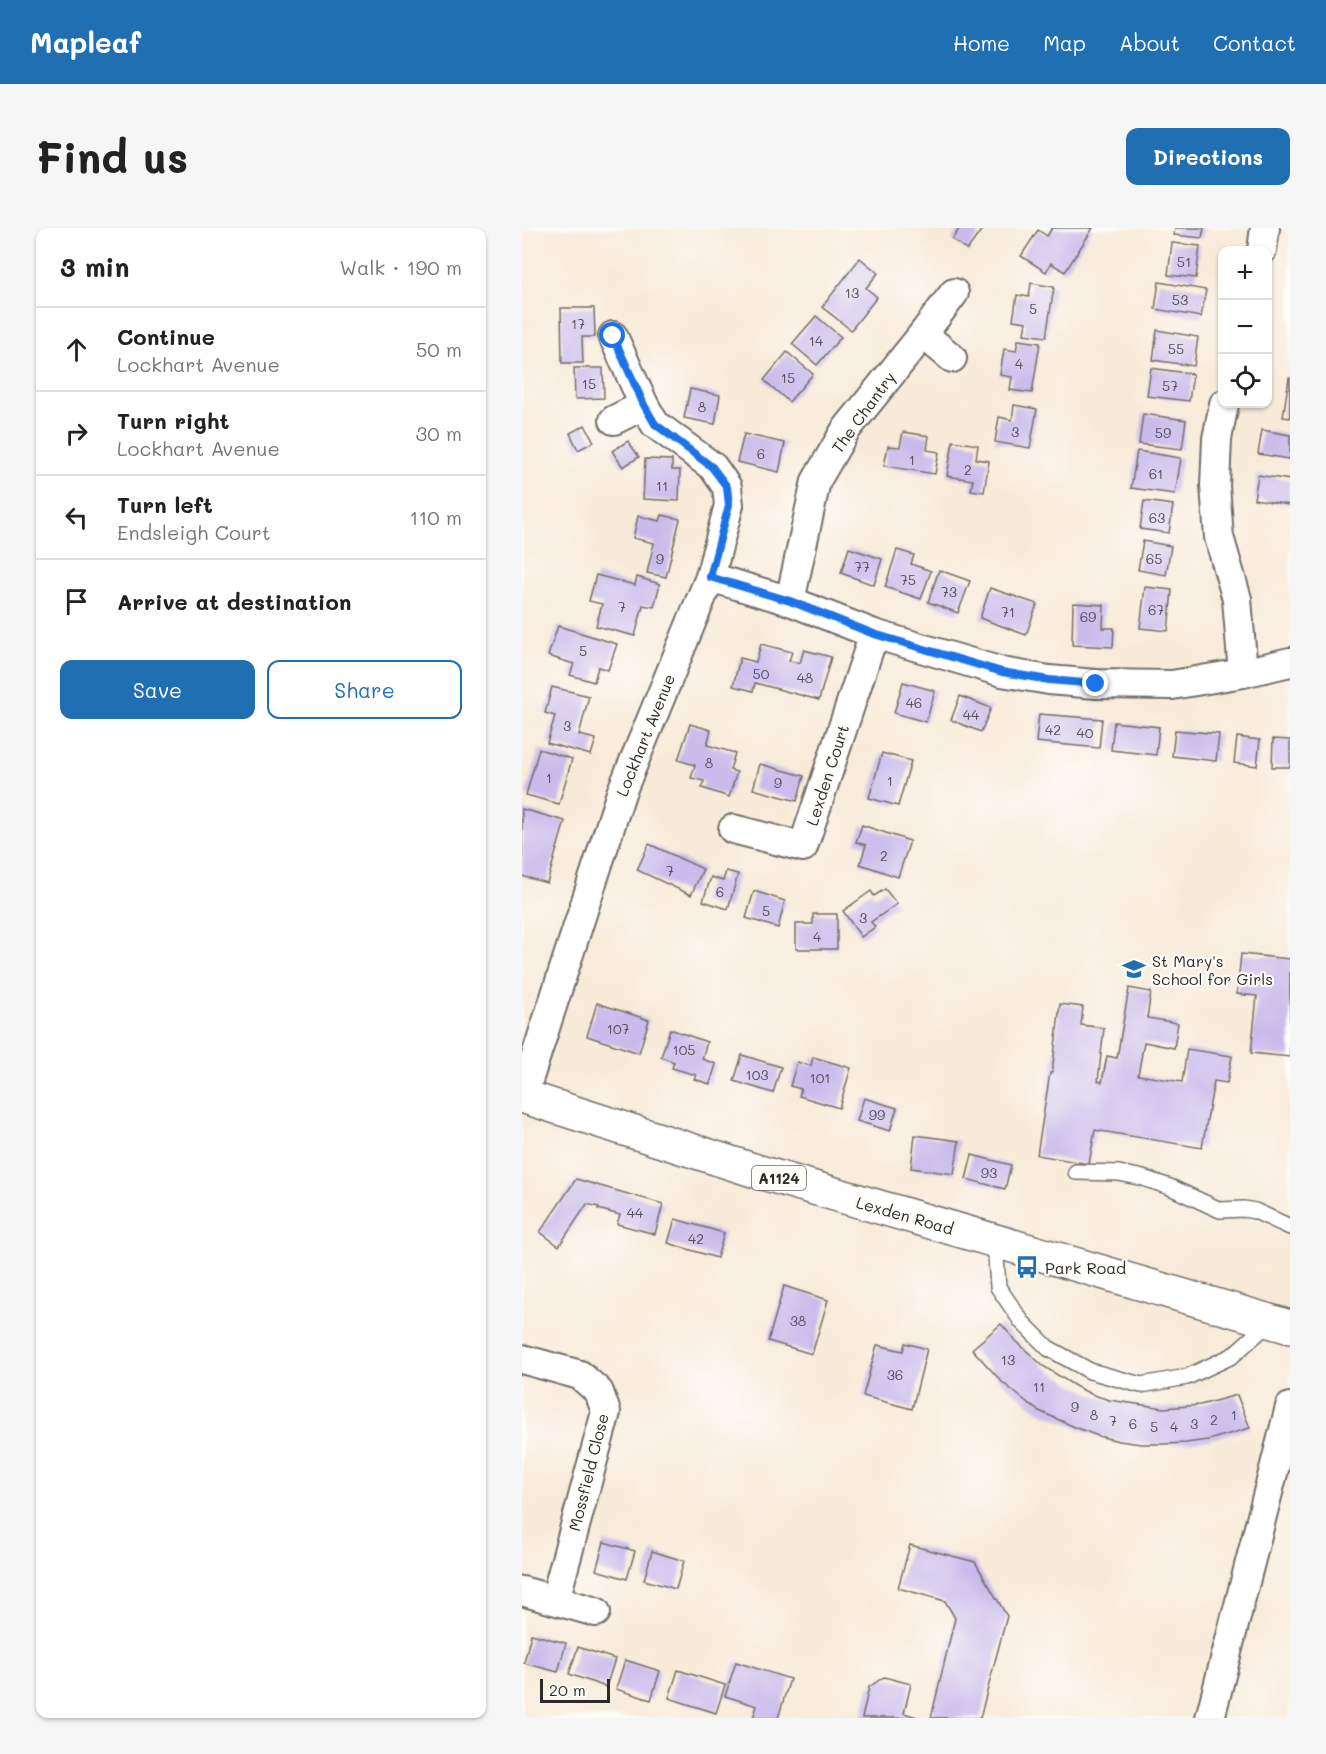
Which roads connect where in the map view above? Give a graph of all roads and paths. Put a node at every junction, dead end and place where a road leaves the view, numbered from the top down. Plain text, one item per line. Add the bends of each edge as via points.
1 (1265, 228) edge
2 (1263, 246) edge
3 (954, 293) dead end
4 (923, 334) junction
5 (613, 336) dead end
6 (952, 358) dead end
7 (644, 405) junction
8 (1223, 408) edge
9 (614, 420) dead end
10 (710, 577) junction
11 (790, 601) junction
12 (874, 634) junction
13 (1290, 662) edge
14 (1243, 673) junction
15 (733, 829) dead end
16 (522, 1097) edge
17 (1076, 1172) dead end
18 (1290, 1227) edge
19 (995, 1241) junction
20 (1280, 1325) edge
21 (522, 1359) edge
22 (1290, 1407) edge
23 (522, 1591) edge
24 (555, 1600) junction
25 (596, 1612) dead end
26 (1210, 1718) edge

1 - 2 street
3 - 4 street, The Chantry
4 - 6 street
4 - 11 street, The Chantry via 845,430 816,481
5 - 7 street, Lockhart Avenue
7 - 9 street
7 - 10 street, Lockhart Avenue via 655,424 712,467 727,487 729,505
8 - 14 street via 1215,486 1219,537 1237,599
10 - 11 street
10 - 16 street, Lockhart Avenue via 621,793
11 - 12 street
12 - 14 street via 1002,672 1049,680 1172,685
12 - 15 street, Lexden Court via 803,847
13 - 14 street
16 - 19 main road, Lexden Road / A1124
17 - 18 lane via 1143,1178 1220,1210 1255,1211
19 - 20 main road, Lexden Road / A1124
19 - 20 lane via 998,1287 1022,1322 1048,1348 1090,1371 1141,1385 1187,1377 1232,1356
21 - 24 street, Mossfield Close via 580,1375 599,1392 606,1412
22 - 26 street
23 - 24 street
24 - 25 street

